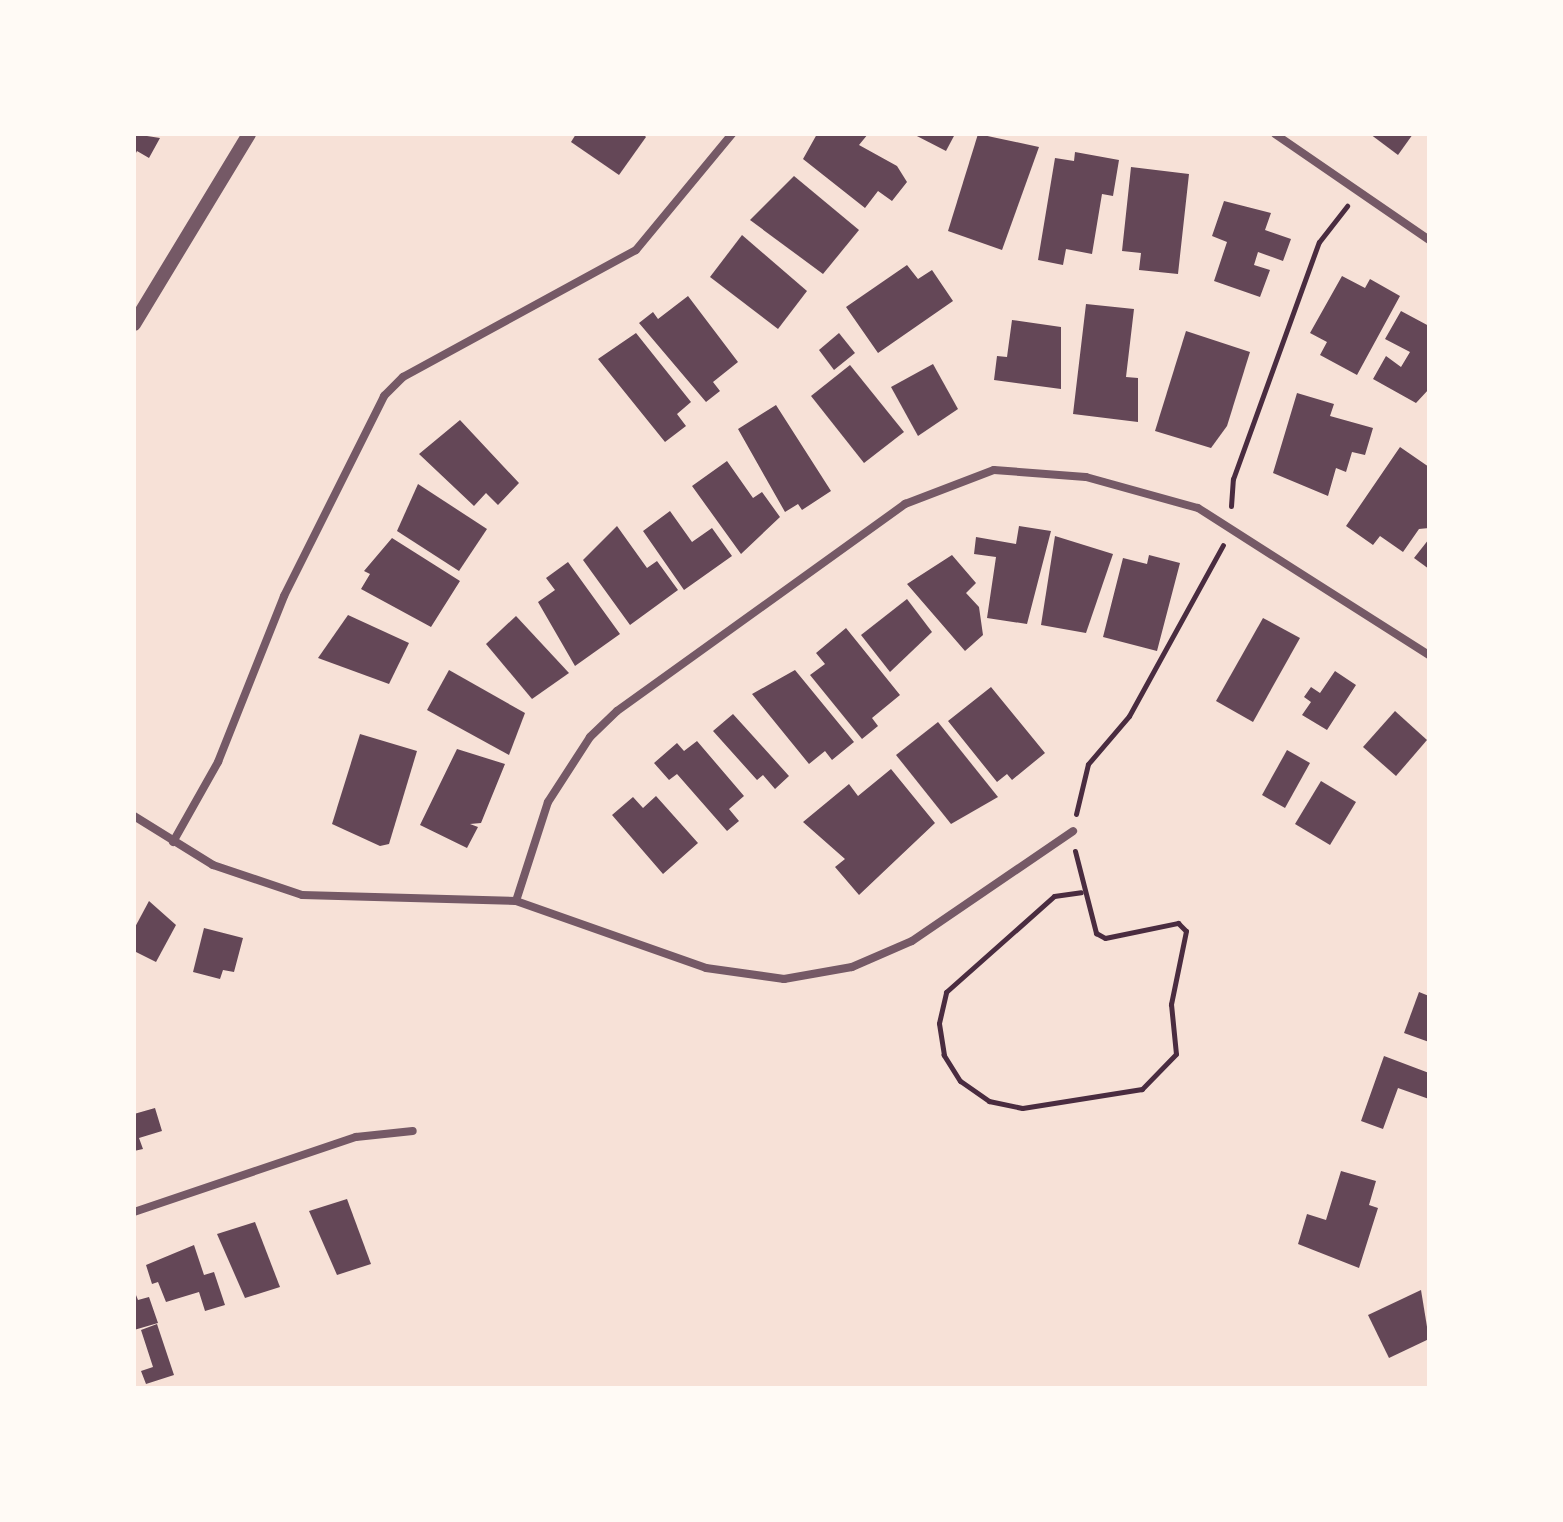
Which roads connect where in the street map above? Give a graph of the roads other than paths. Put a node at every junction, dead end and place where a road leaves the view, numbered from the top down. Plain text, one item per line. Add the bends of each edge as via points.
1 (249, 134) edge
2 (732, 134) edge
3 (1275, 134) edge
4 (1429, 240) edge
5 (134, 324) edge
6 (1429, 655) edge
7 (134, 816) edge
8 (1073, 831) road end
9 (173, 842) junction
10 (516, 901) junction
11 (413, 1131) dead end
12 (134, 1212) edge

1 - 5 street
2 - 9 street via 636,250 403,377 384,396 284,596 218,762
3 - 4 street
6 - 10 street via 1234,524 1170,500 1038,470 994,470 905,504 590,737 548,802
7 - 9 street
8 - 10 street via 912,941 852,967 784,979 706,968
9 - 10 street via 256,884 302,895
11 - 12 street via 356,1137

